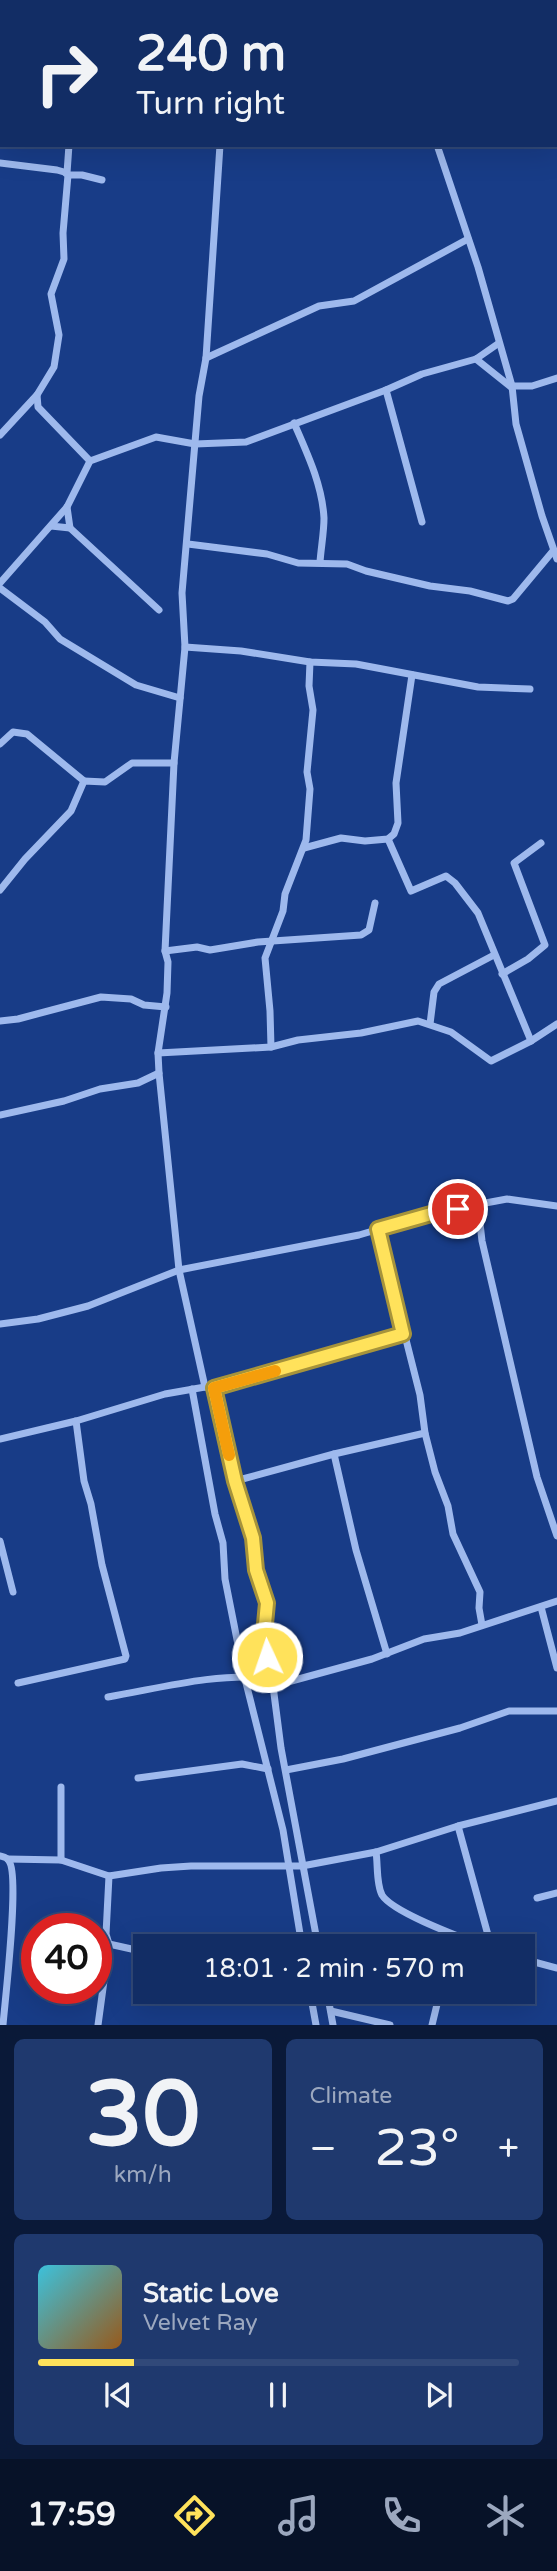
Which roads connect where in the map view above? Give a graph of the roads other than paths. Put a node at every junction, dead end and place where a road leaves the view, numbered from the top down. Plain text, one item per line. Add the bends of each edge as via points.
1 (69, 147) edge
2 (220, 147) edge
3 (438, 147) edge
4 (0, 163) edge
5 (67, 174) junction
6 (102, 180) dead end
7 (468, 239) junction
8 (499, 343) junction
9 (206, 358) junction
10 (476, 359) junction
11 (557, 378) edge
12 (512, 387) junction
13 (386, 390) junction
14 (37, 396) junction
15 (293, 423) junction
16 (0, 435) edge
17 (195, 444) junction
18 (90, 461) junction
19 (67, 507) junction
20 (422, 522) dead end
21 (51, 526) junction
22 (70, 528) junction
23 (188, 544) junction
24 (555, 555) edge
25 (320, 562) junction
26 (0, 585) edge
27 (159, 610) dead end
28 (185, 648) junction
29 (310, 662) junction
30 (412, 675) junction
31 (530, 689) dead end
32 (180, 698) junction
33 (0, 744) edge
34 (174, 763) junction
35 (84, 781) junction
36 (388, 839) junction
37 (541, 843) dead end
38 (304, 848) junction
39 (0, 890) edge
40 (375, 903) dead end
41 (273, 941) junction
42 (165, 951) junction
43 (494, 955) junction
44 (502, 974) junction
45 (166, 1007) junction
46 (0, 1021) edge
47 (430, 1024) junction
48 (557, 1024) edge
49 (531, 1041) junction
50 (271, 1047) junction
51 (158, 1053) junction
52 (159, 1073) junction
53 (0, 1115) edge
54 (478, 1206) junction
55 (557, 1206) edge
56 (378, 1229) junction
57 (179, 1270) junction
58 (0, 1324) edge
59 (403, 1334) junction
60 (205, 1387) junction
61 (214, 1388) junction
62 (192, 1389) junction
63 (76, 1420) junction
64 (425, 1433) junction
65 (0, 1439) edge
66 (334, 1454) junction
67 (235, 1481) junction
68 (557, 1536) edge
69 (0, 1541) edge
70 (13, 1592) dead end
71 (557, 1601) edge
72 (541, 1607) junction
73 (482, 1625) junction
74 (387, 1654) junction
75 (557, 1668) edge
76 (244, 1675) junction
77 (268, 1678) junction
78 (18, 1683) dead end
79 (274, 1686) junction
80 (108, 1697) dead end
81 (557, 1711) edge
82 (268, 1769) junction
83 (286, 1770) junction
84 (138, 1778) dead end
85 (61, 1787) dead end
86 (557, 1801) edge
87 (458, 1826) junction
88 (376, 1852) junction
89 (4, 1858) edge
90 (61, 1860) junction
91 (288, 1866) junction
92 (302, 1866) junction
93 (109, 1876) junction
94 (557, 1893) edge
95 (537, 1898) dead end
96 (107, 1913) edge
97 (300, 1934) edge
98 (315, 1934) edge
99 (449, 1934) edge
100 (488, 1934) edge
101 (112, 1945) edge
102 (0, 1949) edge
103 (10, 1949) junction
104 (133, 1949) edge
105 (535, 1962) edge
106 (557, 1968) edge
107 (101, 2004) edge
108 (312, 2004) edge
109 (330, 2004) edge
110 (437, 2004) edge
111 (331, 2011) junction
112 (3, 2025) edge
113 (98, 2025) edge
114 (316, 2025) edge
115 (333, 2025) edge
116 (390, 2025) edge
117 (432, 2025) edge

1 - 5 street
2 - 9 street
3 - 7 street
4 - 5 street
5 - 6 street
5 - 14 street via 64,259 51,294 59,335 54,367
7 - 8 street
7 - 9 street via 354,301 319,306
8 - 10 street
8 - 12 street
9 - 17 street
10 - 12 street
10 - 13 street via 422,373
11 - 12 street
12 - 24 street via 516,424
13 - 15 street
13 - 20 street
14 - 16 street
14 - 18 street via 38,407
15 - 17 street via 246,442
15 - 25 street via 316,475 324,518
17 - 18 street via 156,437
17 - 23 street
18 - 19 street
19 - 21 street
19 - 22 street
21 - 22 street
21 - 26 street
22 - 27 street
23 - 25 street via 267,554 298,563
23 - 28 street via 182,593
24 - 25 street via 508,601 347,564
26 - 32 street via 60,639 136,685
28 - 29 street
28 - 32 street
29 - 30 street via 356,664
29 - 38 street via 313,710
30 - 31 street via 478,687
30 - 36 street via 396,783 398,823
32 - 34 street
33 - 35 street via 13,732 27,734
34 - 35 street via 132,762 106,782
34 - 42 street
35 - 39 street via 71,811
36 - 38 street via 341,838
36 - 43 street via 411,891 446,876 455,883 478,913
37 - 44 street via 513,863 545,945
38 - 41 street
40 - 41 street via 365,933
41 - 42 street
41 - 50 street via 265,958
42 - 45 street
43 - 44 street
43 - 47 street via 439,984
44 - 49 street
45 - 46 street via 101,997
45 - 51 street
47 - 49 street via 451,1032 491,1061
47 - 50 street via 406,1022
48 - 49 street
50 - 51 street
51 - 52 street
52 - 53 street via 138,1083
52 - 57 street
54 - 55 street via 507,1199
54 - 56 street
54 - 68 street via 482,1241 537,1477
56 - 57 street
56 - 59 street
57 - 58 street via 88,1306
57 - 60 street
59 - 61 street
59 - 64 street
60 - 61 street
60 - 62 street
61 - 67 street
62 - 63 street
62 - 76 street
63 - 65 street
63 - 78 street via 84,1481 126,1656
64 - 66 street
64 - 73 street via 453,1534 480,1592
66 - 67 street
66 - 74 street
67 - 77 street via 267,1603
69 - 70 street
71 - 72 street
72 - 73 street
72 - 75 street
73 - 74 street via 424,1639
74 - 79 street
76 - 77 street
76 - 80 street
76 - 82 street
77 - 79 street
79 - 83 street
81 - 83 street via 509,1711 343,1759
82 - 84 street via 242,1764
82 - 91 street
83 - 92 street
85 - 90 street
86 - 87 street
87 - 88 street
87 - 100 street
88 - 92 street
88 - 99 street via 384,1898
89 - 90 street
89 - 103 street via 11,1865
90 - 93 street
91 - 92 street
91 - 93 street via 191,1866
91 - 97 street
92 - 98 street
93 - 96 street
94 - 95 street
101 - 104 street
102 - 103 street
103 - 112 street
105 - 106 street
107 - 113 street
108 - 114 street
109 - 111 street
110 - 117 street
111 - 115 street
111 - 116 street

